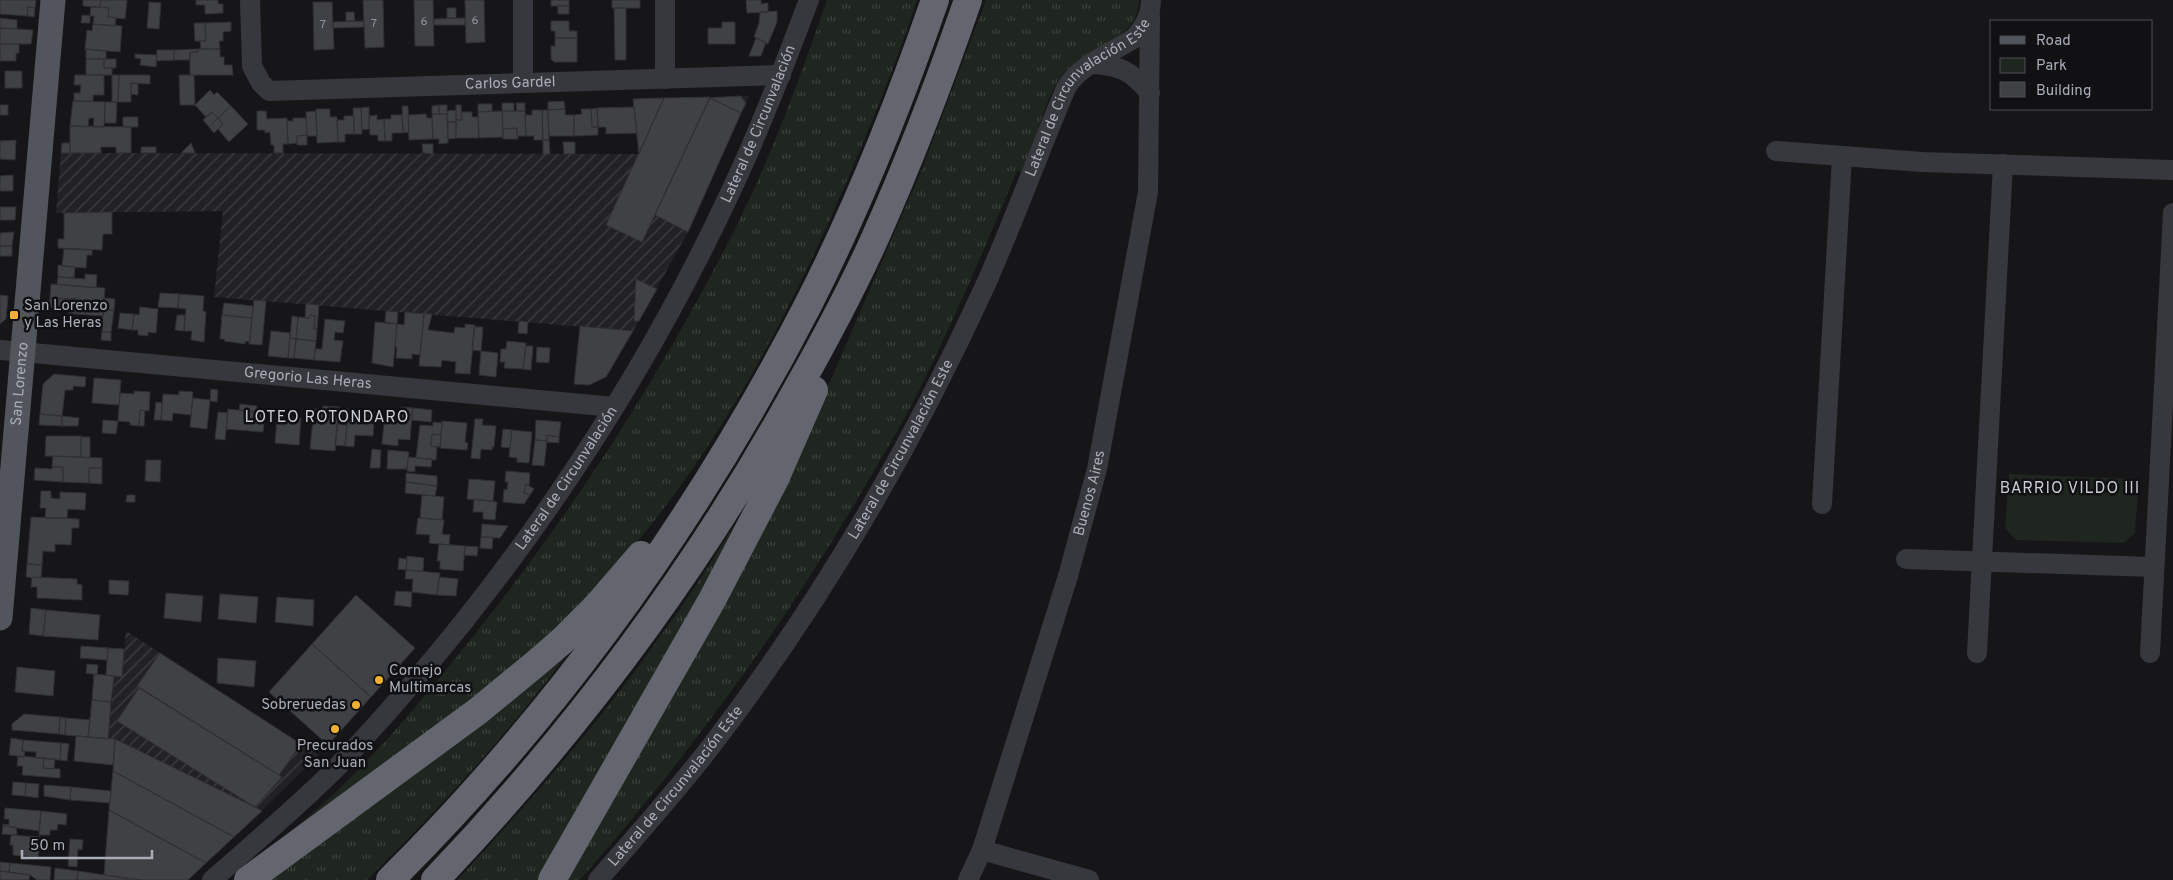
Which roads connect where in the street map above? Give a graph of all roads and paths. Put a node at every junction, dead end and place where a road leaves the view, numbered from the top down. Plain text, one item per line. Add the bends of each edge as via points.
1 (53, 0) edge
2 (250, 0) edge
3 (523, 0) edge
4 (665, 0) edge
5 (808, 0) edge
6 (935, 0) edge
7 (968, 0) edge
8 (1150, 6) edge
9 (1091, 64) junction
10 (781, 75) junction
11 (665, 79) junction
12 (523, 83) junction
13 (1150, 93) junction
14 (1776, 151) dead end
15 (1842, 157) junction
16 (2004, 164) junction
17 (2173, 170) edge
18 (2173, 213) edge
19 (875, 238) junction
20 (11, 351) edge
21 (614, 407) junction
22 (708, 479) junction
23 (1822, 504) dead end
24 (1906, 559) dead end
25 (1982, 563) junction
26 (2153, 567) junction
27 (0, 618) edge
28 (1976, 653) dead end
29 (2150, 653) dead end
30 (982, 850) junction
31 (212, 880) edge
32 (248, 880) edge
33 (390, 880) edge
34 (435, 880) edge
35 (552, 880) edge
36 (598, 880) edge
37 (968, 880) edge
38 (1088, 880) edge

1 - 20 main road, San Lorenzo
2 - 12 street, Carlos Gardel via 252,66 269,91
3 - 12 street
4 - 11 street
5 - 10 street, Lateral de Circunvalación
6 - 22 highway via 893,115 827,266 748,414
7 - 19 highway via 922,129
8 - 9 street, Lateral de Circunvalación Este via 1146,23 1133,38
8 - 13 street, Buenos Aires
9 - 13 street via 1124,69
9 - 36 street, Lateral de Circunvalación Este via 1066,88 970,319 919,419 835,566 712,745
10 - 11 street, Carlos Gardel
10 - 21 street, Lateral de Circunvalación via 726,203 676,300
11 - 12 street, Carlos Gardel
13 - 30 street, Buenos Aires via 1148,192 1097,469 1068,576
14 - 15 street
15 - 16 street
15 - 23 street
16 - 17 street
16 - 25 street
18 - 26 street
19 - 34 highway via 764,451 704,546 642,635 572,726 518,791
19 - 35 highway via 775,479 703,616
20 - 21 street, Gregorio Las Heras
20 - 27 main road, San Lorenzo
21 - 31 street, Lateral de Circunvalación via 525,540 428,664 338,765
22 - 32 highway via 597,606 555,647 478,711
22 - 33 highway via 634,592 569,678 488,775
24 - 25 street
25 - 26 street
25 - 28 street
26 - 29 street
30 - 37 street, Buenos Aires
30 - 38 street

